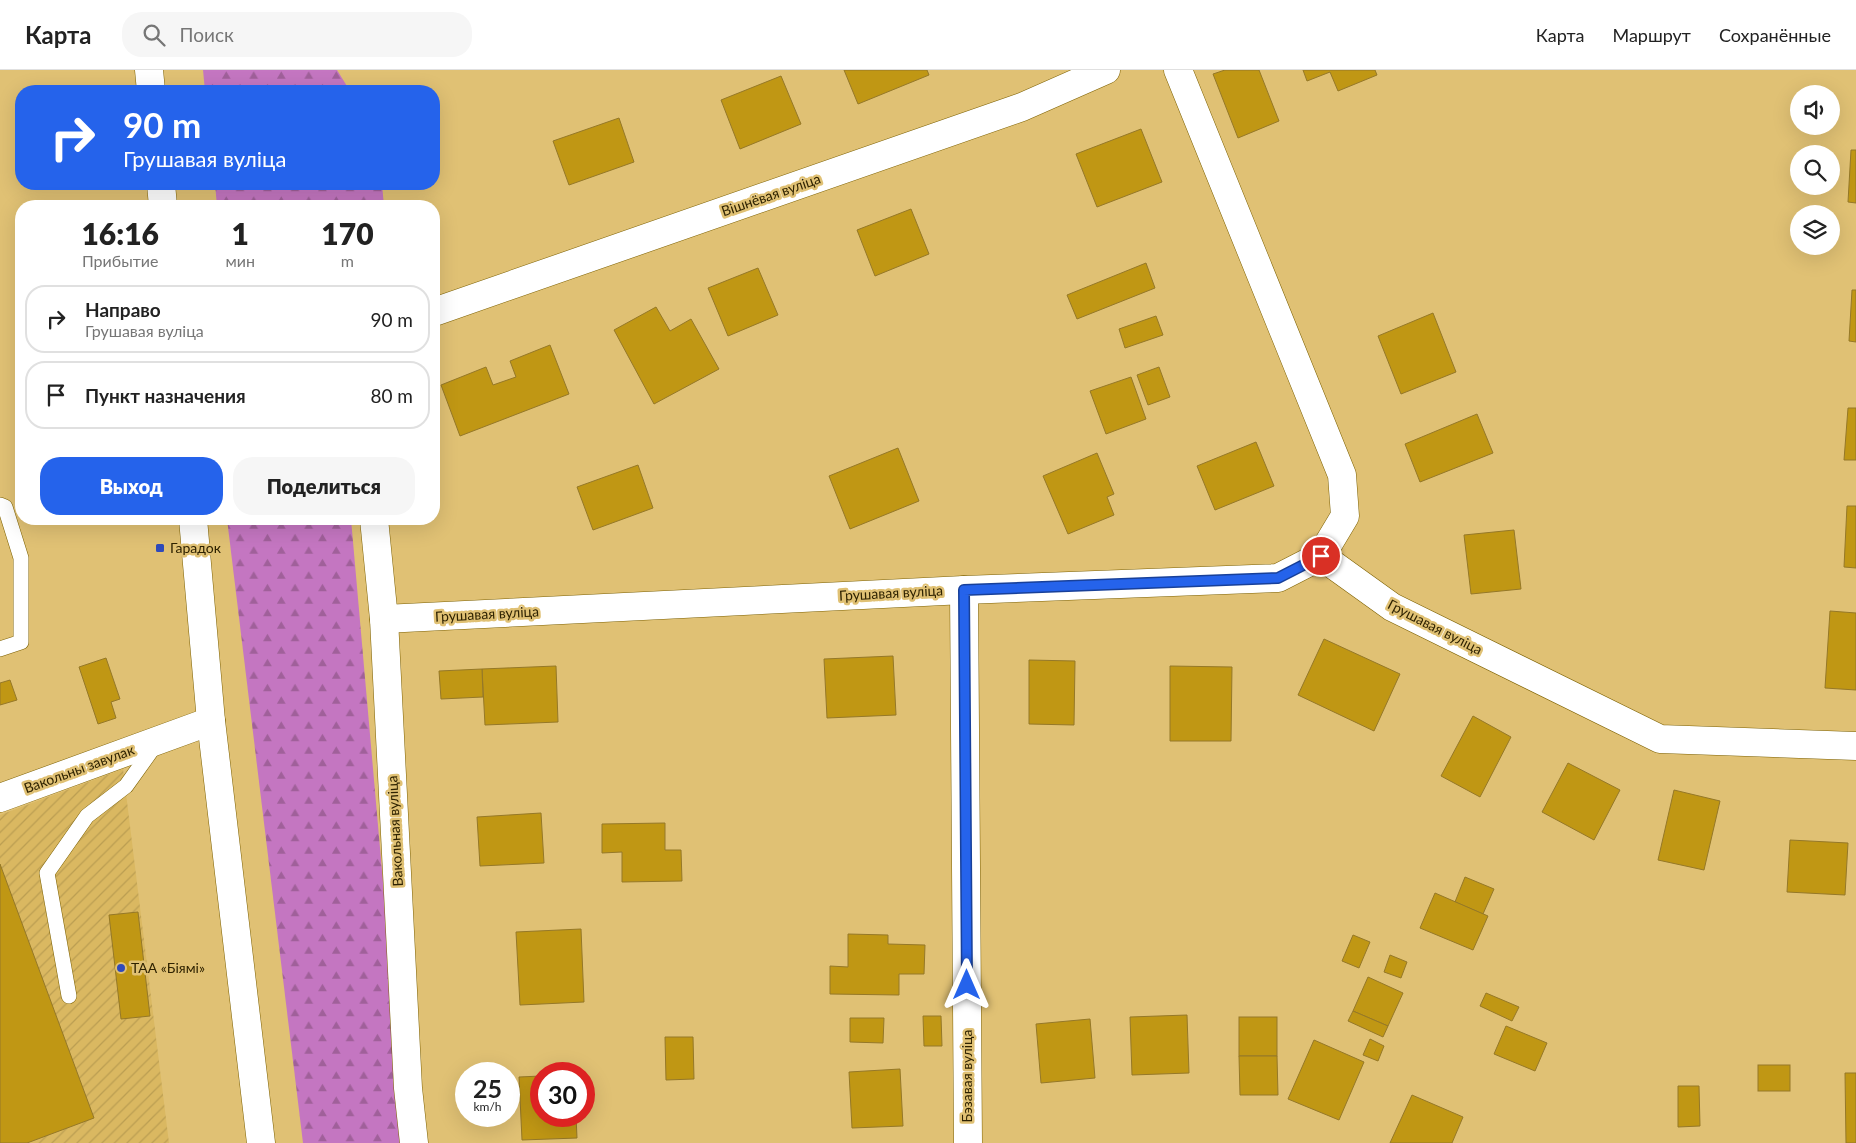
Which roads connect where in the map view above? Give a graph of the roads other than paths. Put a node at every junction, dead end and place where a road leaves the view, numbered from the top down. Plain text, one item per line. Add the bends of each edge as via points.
1 (149, 70) edge
2 (1106, 70) edge
3 (1178, 70) edge
4 (150, 85) edge
5 (440, 310) edge
6 (0, 505) edge
7 (194, 525) edge
8 (375, 525) edge
9 (1321, 556) junction
10 (964, 590) junction
11 (384, 619) junction
12 (0, 649) edge
13 (210, 722) junction
14 (158, 741) junction
15 (1856, 746) edge
16 (0, 798) edge
17 (69, 996) dead end
18 (261, 1143) edge
19 (414, 1143) edge
20 (968, 1143) edge

1 - 4 street
2 - 5 street, Вішнёвая вуліца via 1022,107
3 - 9 street via 1342,475 1345,516
6 - 12 lane via 6,507 21,558 21,642
7 - 13 street
8 - 11 street, Вакольная вуліца
9 - 10 street, Грушавая вуліца via 1278,578
9 - 15 street, Грушавая вуліца via 1392,607 1660,739
10 - 11 street, Грушавая вуліца
10 - 20 street, Бэзавая вуліца
11 - 19 street, Вакольная вуліца via 408,1088
13 - 14 street, Вакольны завулак
13 - 18 street
14 - 16 street, Вакольны завулак
14 - 17 lane via 126,786 86,816 47,873

